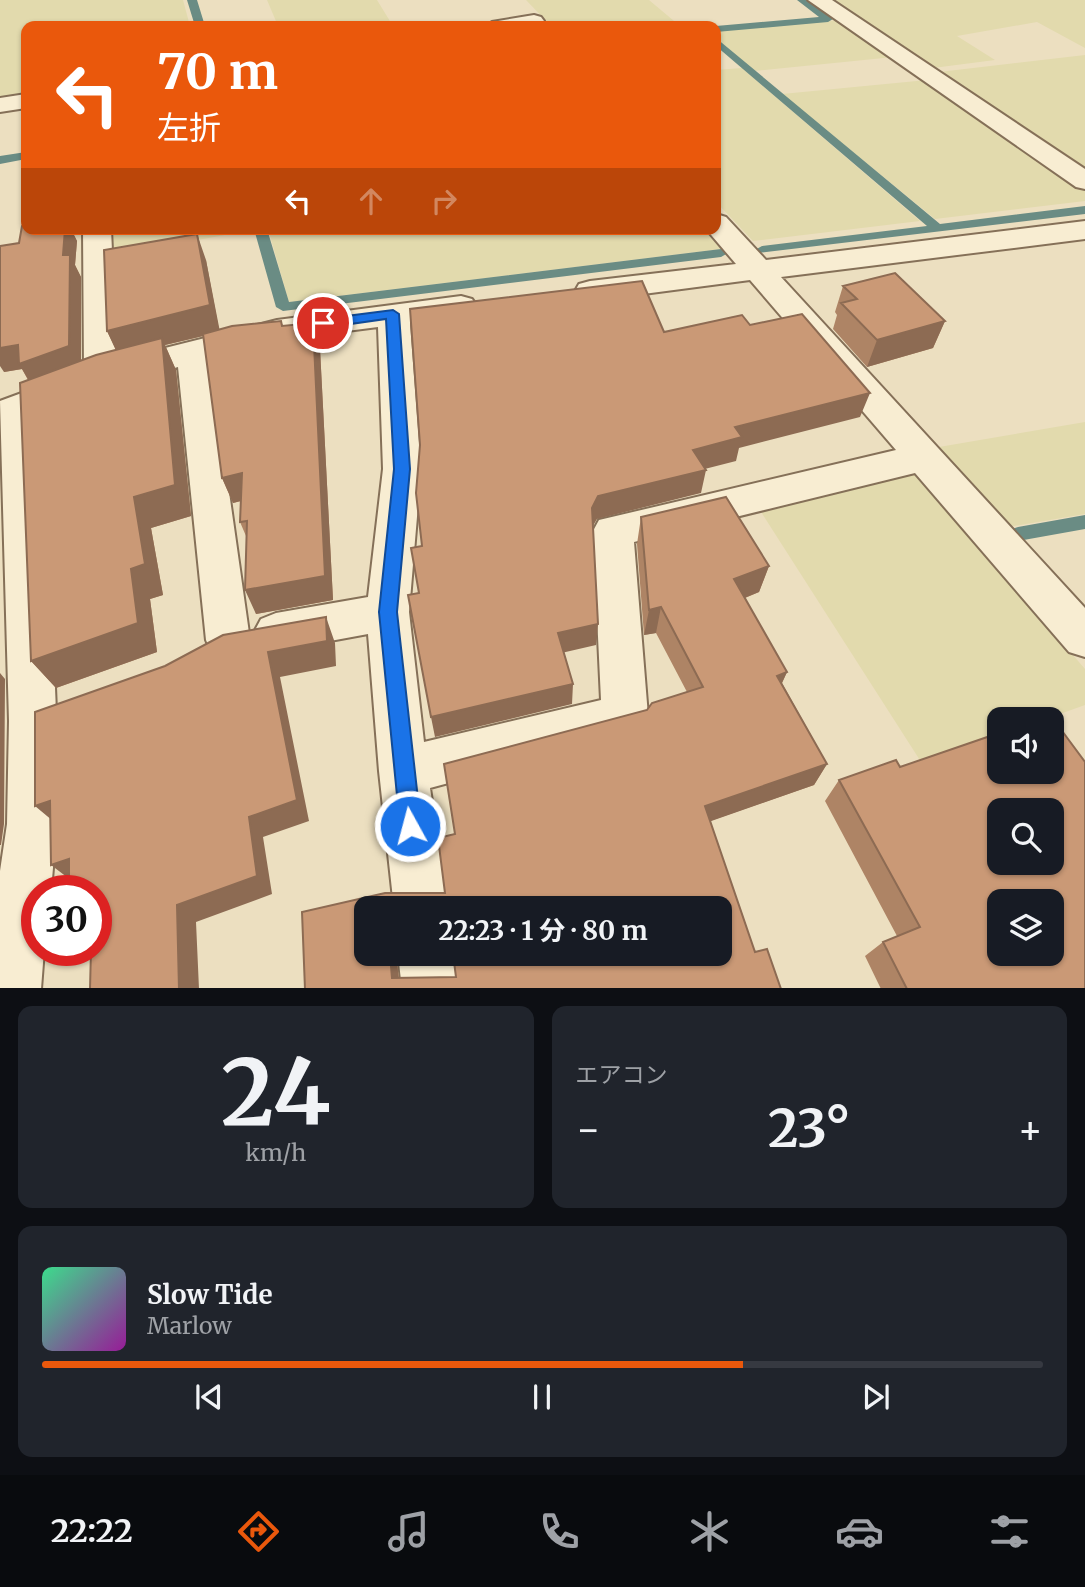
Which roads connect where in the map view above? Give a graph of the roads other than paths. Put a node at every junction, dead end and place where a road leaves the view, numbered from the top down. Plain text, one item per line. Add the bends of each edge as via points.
1 (516, 0) edge
2 (818, 0) edge
3 (535, 21) edge
4 (21, 102) edge
5 (0, 105) edge
6 (1085, 181) edge
7 (721, 229) edge
8 (1085, 230) edge
9 (97, 235) edge
10 (758, 271) junction
11 (555, 295) edge
12 (488, 303) edge
13 (393, 314) junction
14 (193, 352) junction
15 (101, 376) junction
16 (9, 411) edge
17 (923, 457) junction
18 (388, 612) junction
19 (1085, 638) edge
20 (403, 771) junction
21 (419, 896) edge
22 (428, 966) edge
23 (12, 988) edge
24 (431, 988) edge

1 - 3 street
2 - 6 street
4 - 5 street
7 - 10 street
8 - 10 street
9 - 15 street
10 - 11 street
10 - 17 street
12 - 13 street
13 - 14 street via 277,330
13 - 18 street via 402,469
14 - 15 street
14 - 18 street via 212,649
15 - 16 street
16 - 23 street via 52,714 32,824
17 - 19 street
17 - 20 street via 613,531 625,716
18 - 20 street
20 - 21 street
22 - 24 street

